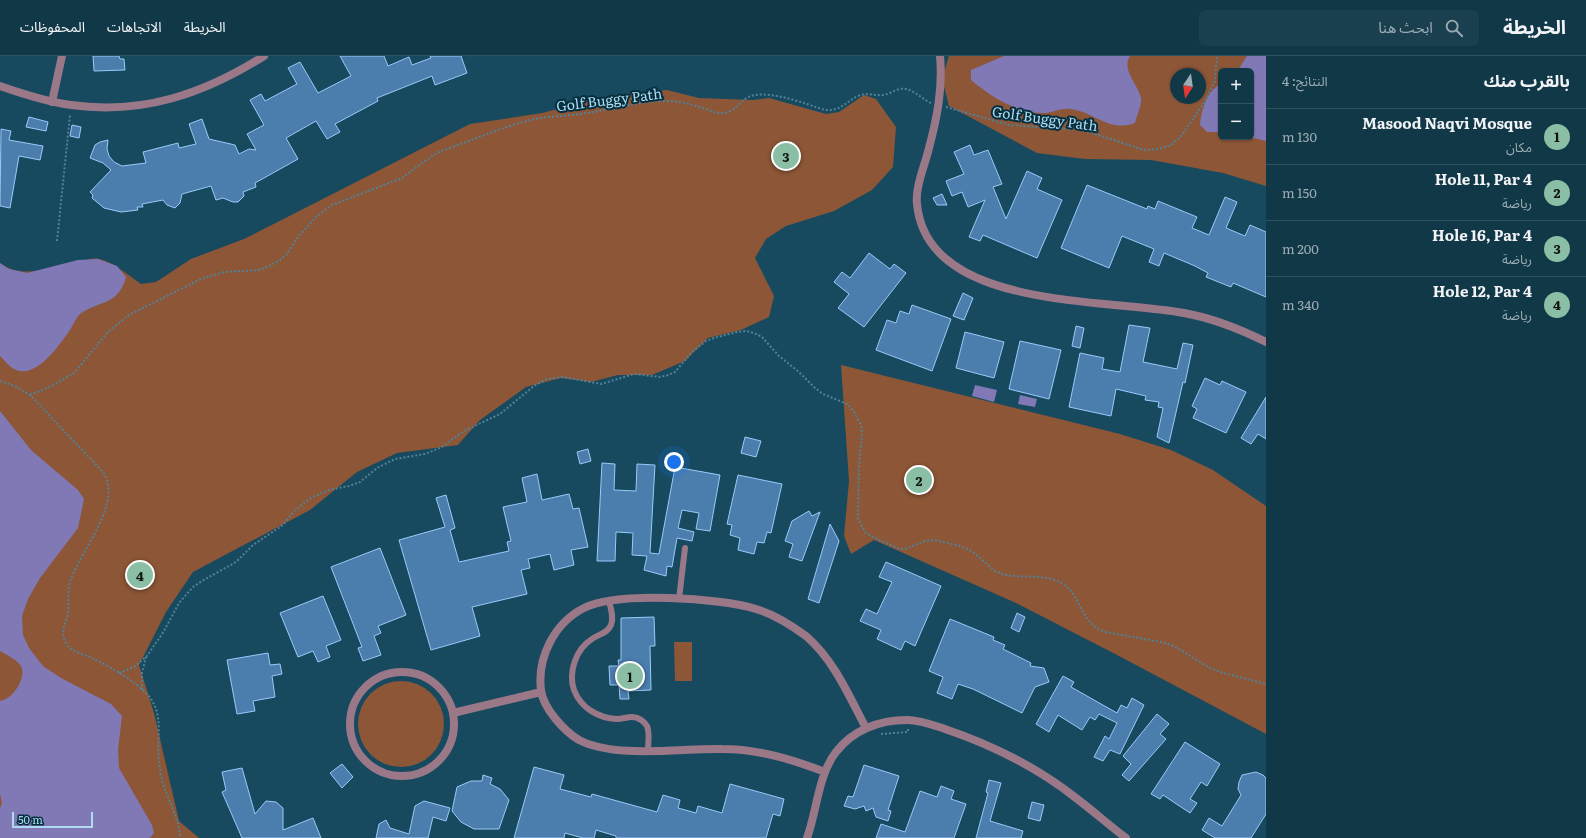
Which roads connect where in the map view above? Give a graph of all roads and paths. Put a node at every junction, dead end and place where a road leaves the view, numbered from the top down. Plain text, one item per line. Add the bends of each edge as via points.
1 (62, 56) edge
2 (264, 56) edge
3 (940, 56) edge
4 (1216, 56) edge
5 (0, 86) edge
6 (52, 102) junction
7 (71, 105) junction
8 (939, 105) junction
9 (57, 240) dead end
10 (1266, 342) edge
11 (0, 381) edge
12 (30, 395) junction
13 (686, 548) dead end
14 (679, 599) junction
15 (609, 601) junction
16 (147, 656) junction
17 (119, 673) junction
18 (1266, 684) edge
19 (142, 690) junction
20 (541, 692) junction
21 (453, 713) junction
22 (909, 720) junction
23 (866, 728) junction
24 (875, 735) dead end
25 (648, 750) junction
26 (825, 772) junction
27 (180, 838) edge
28 (807, 838) edge
29 (1126, 838) edge

1 - 6 street
2 - 7 street via 214,84 180,97 144,105 107,108
3 - 8 street
4 - 8 path, Golf Buggy Path via 1215,81 1204,103 1181,136 1171,145 1159,149 1136,148 1083,130 1009,125
5 - 6 street
6 - 7 street
7 - 9 path
8 - 10 street via 920,178 917,204 923,229 936,251 956,268 979,279 1043,296 1076,302 1184,313 1226,324
8 - 12 path, Golf Buggy Path via 906,89 884,94 862,94 842,107 831,110 780,97 756,95 724,113 679,102 653,102 590,113 547,117 514,125 441,151 402,178 332,205 316,217 287,254 269,266 259,270 224,272 201,279 129,315 108,332 74,373
11 - 12 path via 20,388
12 - 17 path via 108,480 109,491 100,524 70,580 68,611 63,632 68,647
13 - 14 lane
14 - 15 street via 638,598
14 - 23 street via 729,603 757,609 783,620 806,637 826,658
15 - 20 street via 584,608 563,622 548,643 540,667
15 - 25 lane via 612,624 609,629 591,639 581,649 574,662 574,690 591,712 604,718 632,717 644,722 648,732
16 - 17 path
16 - 18 path via 185,595 202,581 236,562 253,545 283,525 295,510 311,498 329,490 360,482 377,468 395,459 425,454 442,447 464,431 500,414 534,386 547,379 563,377 601,384 634,374 660,377 675,372 692,352 706,342 722,335 746,331 762,337 779,356 823,394 848,404 854,410 862,434 858,519 865,532 899,549 935,540 945,542 967,549 1002,574 1056,581 1066,587 1087,619 1098,629 1174,646 1214,669
16 - 19 path via 142,673
17 - 19 path
19 - 27 path via 152,701 158,716 160,773
20 - 21 street
20 - 25 street via 549,711 562,727 579,739 598,747
21 - 21 street via 446,697 435,684 420,676 404,672 386,674 371,682 359,694 352,710 350,727 353,743 362,758 376,769 392,775 409,776 425,771 439,761 449,747 454,730
22 - 23 street via 886,721
22 - 24 path via 908,732
22 - 29 street via 967,736 1005,754 1076,797
23 - 26 street via 844,743 835,753
25 - 26 street via 749,750 800,762
26 - 28 street

